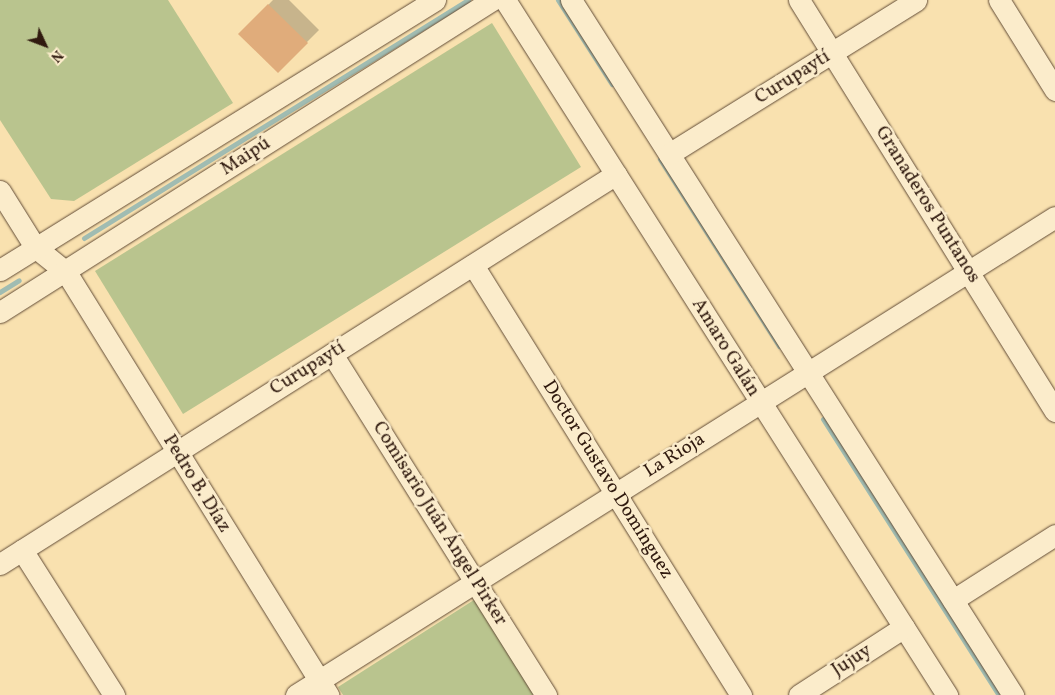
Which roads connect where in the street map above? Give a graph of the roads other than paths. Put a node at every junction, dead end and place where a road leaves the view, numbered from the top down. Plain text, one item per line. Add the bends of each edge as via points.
1 (435, 0) edge
2 (492, 0) edge
3 (505, 0) edge
4 (571, 0) edge
5 (799, 0) edge
6 (916, 0) edge
7 (998, 0) edge
8 (832, 53) junction
9 (1055, 90) edge
10 (669, 154) junction
11 (616, 174) junction
12 (0, 191) edge
13 (1055, 217) edge
14 (36, 247) junction
15 (472, 265) junction
16 (0, 270) edge
17 (66, 272) junction
18 (969, 272) junction
19 (0, 312) edge
20 (332, 354) junction
21 (808, 373) junction
22 (760, 403) junction
23 (1055, 411) edge
24 (176, 453) junction
25 (616, 494) junction
26 (1055, 535) edge
27 (22, 550) junction
28 (0, 564) edge
29 (476, 582) junction
30 (953, 600) junction
31 (904, 627) junction
32 (323, 688) edge
33 (114, 695) edge
34 (296, 695) edge
35 (546, 695) edge
36 (741, 695) edge
37 (799, 695) edge
38 (947, 695) edge
39 (1013, 695) edge

1 - 14 street, Maipú
2 - 17 street, Maipú
3 - 11 street, Amaro Galán
4 - 10 street
5 - 8 street, Granaderos Puntanos
6 - 8 street, Curupaytí
7 - 9 street
8 - 10 street, Curupaytí
8 - 18 street, Granaderos Puntanos
10 - 21 street
11 - 15 street, Curupaytí
11 - 22 street, Amaro Galán
12 - 14 street
13 - 18 street, La Rioja
14 - 16 street, Maipú
14 - 17 street, Pedro B. Díaz
15 - 20 street, Curupaytí
15 - 25 street, Doctor Gustavo Domínguez
17 - 19 street, Maipú
17 - 24 street, Pedro B. Díaz
18 - 21 street, La Rioja
18 - 23 street, Granaderos Puntanos
20 - 24 street, Curupaytí
20 - 29 street, Comisario Juán Ángel Pirker
21 - 22 street, La Rioja
21 - 30 street
22 - 25 street, La Rioja
22 - 31 street, Amaro Galán
24 - 27 street, Curupaytí
24 - 32 street, Pedro B. Díaz
25 - 29 street, La Rioja
25 - 36 street, Doctor Gustavo Domínguez
26 - 30 street
27 - 28 street, Curupaytí
27 - 33 street
29 - 32 street, La Rioja
29 - 35 street, Comisario Juán Ángel Pirker
30 - 39 street
31 - 37 street, Jujuy
31 - 38 street, Amaro Galán
32 - 34 street, La Rioja

